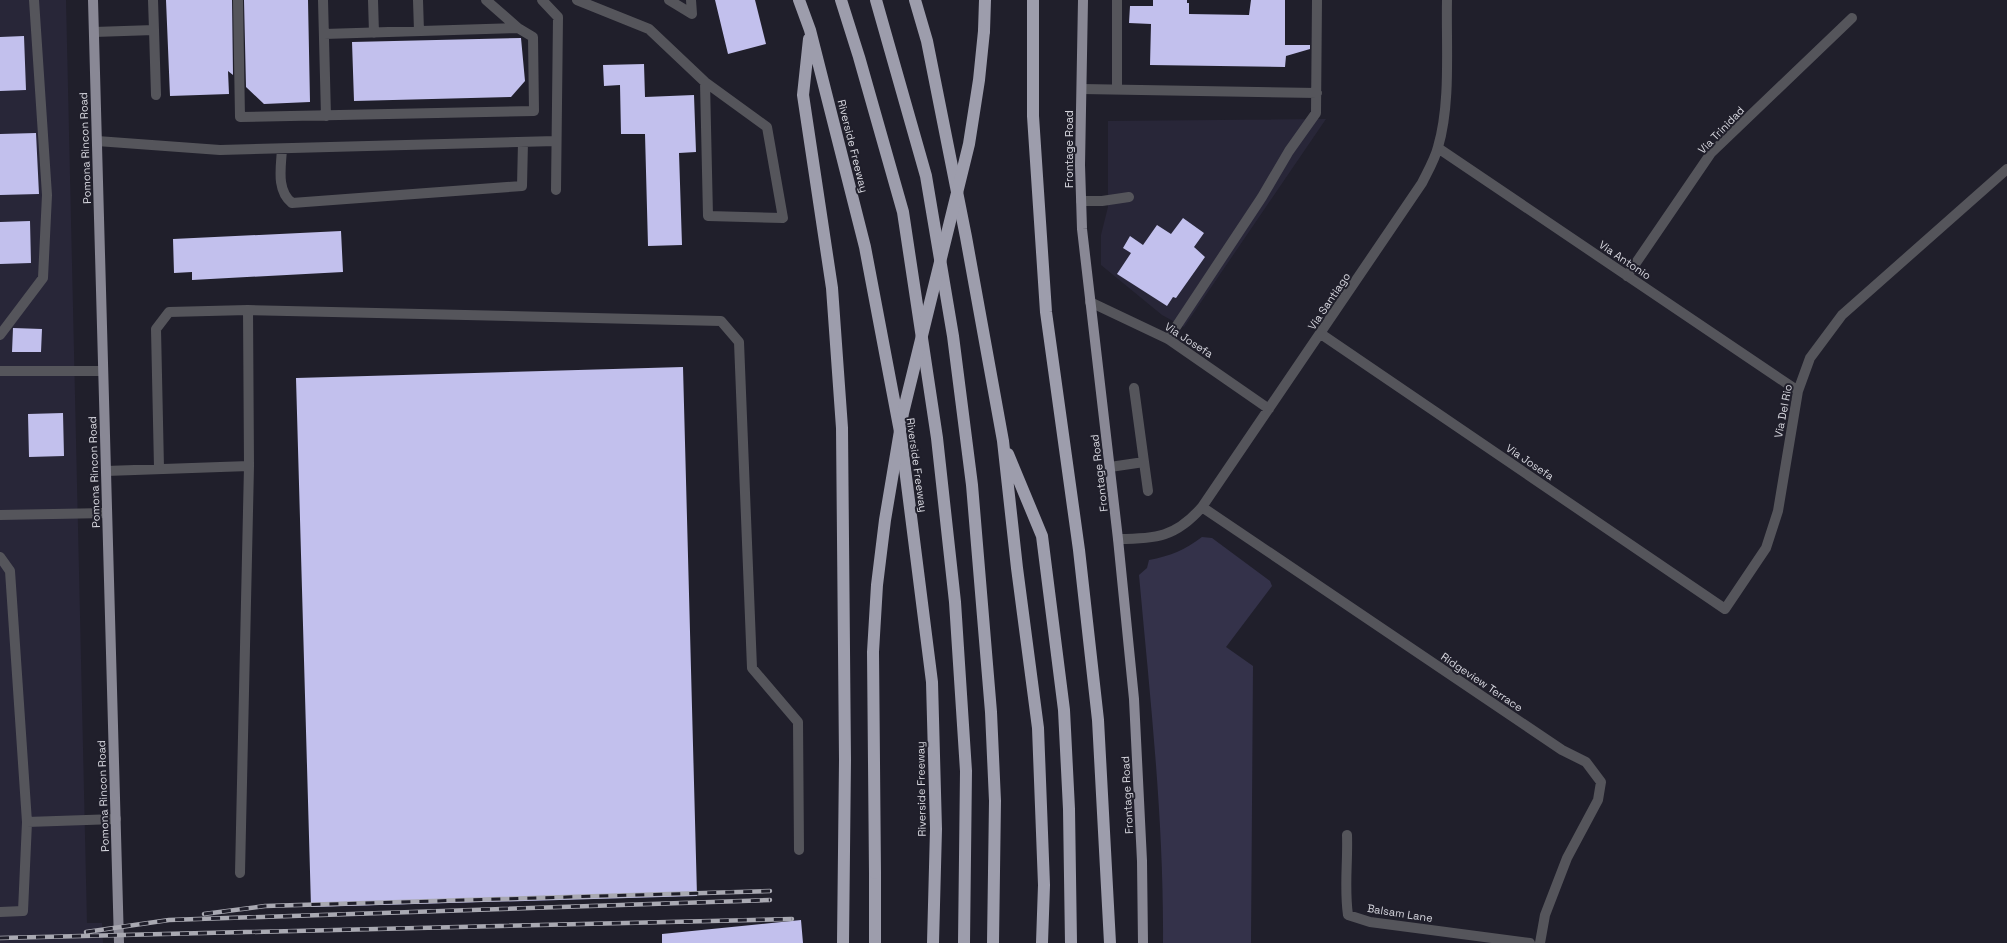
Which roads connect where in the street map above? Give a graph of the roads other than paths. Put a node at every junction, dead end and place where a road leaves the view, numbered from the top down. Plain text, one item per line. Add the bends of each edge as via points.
1 (34, 0) edge
2 (93, 0) edge
3 (153, 0) edge
4 (238, 0) edge
5 (323, 0) edge
6 (372, 0) edge
7 (418, 0) edge
8 (486, 0) edge
9 (542, 0) edge
10 (577, 0) edge
11 (670, 0) edge
12 (691, 0) edge
13 (800, 0) edge
14 (841, 0) edge
15 (876, 0) edge
16 (915, 0) edge
17 (985, 0) edge
18 (1033, 0) edge
19 (1083, 0) edge
20 (1117, 0) edge
21 (1317, 0) edge
22 (1447, 0) edge
23 (1852, 18) dead end
24 (518, 28) junction
25 (154, 30) junction
26 (810, 30) junction
27 (419, 31) junction
28 (94, 32) junction
29 (374, 33) junction
30 (324, 34) junction
31 (705, 82) junction
32 (1082, 89) junction
33 (1117, 89) junction
34 (1317, 93) junction
35 (156, 96) dead end
36 (326, 116) junction
37 (97, 140) junction
38 (556, 141) junction
39 (523, 142) junction
40 (1438, 148) junction
41 (282, 149) junction
42 (2007, 169) edge
43 (556, 190) dead end
44 (1129, 197) dead end
45 (1081, 201) junction
46 (1627, 276) junction
47 (1090, 302) junction
48 (248, 310) junction
49 (1321, 334) junction
50 (0, 335) edge
51 (1168, 339) junction
52 (0, 371) edge
53 (103, 372) junction
54 (1134, 388) dead end
55 (1798, 391) junction
56 (1269, 409) junction
57 (1003, 441) junction
58 (1144, 462) junction
59 (249, 466) junction
60 (1110, 467) junction
61 (159, 468) junction
62 (106, 471) junction
63 (1148, 491) dead end
64 (1202, 507) junction
65 (107, 513) junction
66 (0, 515) edge
67 (1118, 540) junction
68 (0, 557) edge
69 (1724, 609) joint
70 (116, 819) junction
71 (27, 822) junction
72 (1347, 835) dead end
73 (799, 850) dead end
74 (240, 873) dead end
75 (0, 912) edge
76 (119, 943) edge
77 (843, 943) edge
78 (875, 943) edge
79 (933, 943) edge
80 (964, 943) edge
81 (993, 943) edge
82 (1042, 943) edge
83 (1071, 943) edge
84 (1110, 943) edge
85 (1143, 943) edge
86 (1530, 943) edge
87 (1540, 943) edge

1 - 50 street via 47,195 43,278
2 - 28 main road, Pomona Rincon Road
3 - 25 street
4 - 36 street via 240,117
5 - 30 street
6 - 29 street
7 - 27 street
8 - 24 street
9 - 38 street via 558,17
10 - 31 street via 649,29
11 - 12 street via 692,14
13 - 26 highway, Riverside Freeway
14 - 80 highway via 902,212 937,438 955,602 966,771
15 - 81 highway via 926,176 953,336 972,485 991,712 995,802
16 - 57 highway via 929,49
17 - 78 highway, bridge via 980,80 969,144 903,413 877,584 873,652
18 - 84 highway via 1033,116 1046,312 1079,550 1098,720
19 - 32 main road, Frontage Road
20 - 33 street
21 - 34 street
22 - 40 street, Via Santiago via 1445,108
23 - 46 street, Via Trinidad via 1711,153
24 - 27 street
24 - 36 street via 533,37 534,111
25 - 28 street
25 - 35 street
26 - 77 highway via 803,96 832,288 842,428 845,760
26 - 79 highway, Riverside Freeway via 865,247 901,437 932,682 936,829
27 - 29 street
28 - 37 main road, Pomona Rincon Road
29 - 30 street
30 - 36 street
31 - 31 street via 708,216 783,218 766,127
32 - 33 street
32 - 45 main road, Frontage Road
33 - 34 street
34 - 51 street via 1316,113
37 - 41 street via 220,150
37 - 53 main road, Pomona Rincon Road
38 - 39 street
38 - 43 street
39 - 41 street
39 - 41 street via 522,186 292,203 285,197 281,186
40 - 46 street, Via Antonio
40 - 49 street, Via Santiago via 1422,183
42 - 55 street, Via Del Rio via 1842,315 1810,358
44 - 45 street
45 - 47 main road, Frontage Road
46 - 55 street, Via Antonio
47 - 51 street, Via Josefa
47 - 60 main road, Frontage Road
48 - 59 street
48 - 61 street via 169,312 156,329
48 - 73 street via 721,321 739,342 752,668 798,722
49 - 56 street, Via Santiago
49 - 69 street, Via Josefa
51 - 56 street, Via Josefa
52 - 53 street
53 - 62 main road, Pomona Rincon Road
54 - 58 street
55 - 69 street, Via Del Rio via 1778,511 1766,548
56 - 64 street, Via Santiago
57 - 82 highway via 1038,728 1044,885
57 - 83 highway via 1042,536 1064,710 1069,809
58 - 60 street
58 - 63 street
59 - 61 street
59 - 74 street
60 - 67 main road, Frontage Road
61 - 62 street
62 - 65 main road, Pomona Rincon Road
64 - 67 street, Via Santiago via 1190,521 1163,536
64 - 87 street, Ridgeview Terrace via 1562,750 1586,762 1601,782 1598,800 1564,865 1545,915
65 - 66 street
65 - 70 main road, Pomona Rincon Road
67 - 85 main road, Frontage Road via 1134,699 1142,861
68 - 71 street via 10,571
70 - 71 street
70 - 76 main road, Pomona Rincon Road
71 - 75 street via 22,911
72 - 86 street, Balsam Lane via 1345,897 1348,915 1370,922

